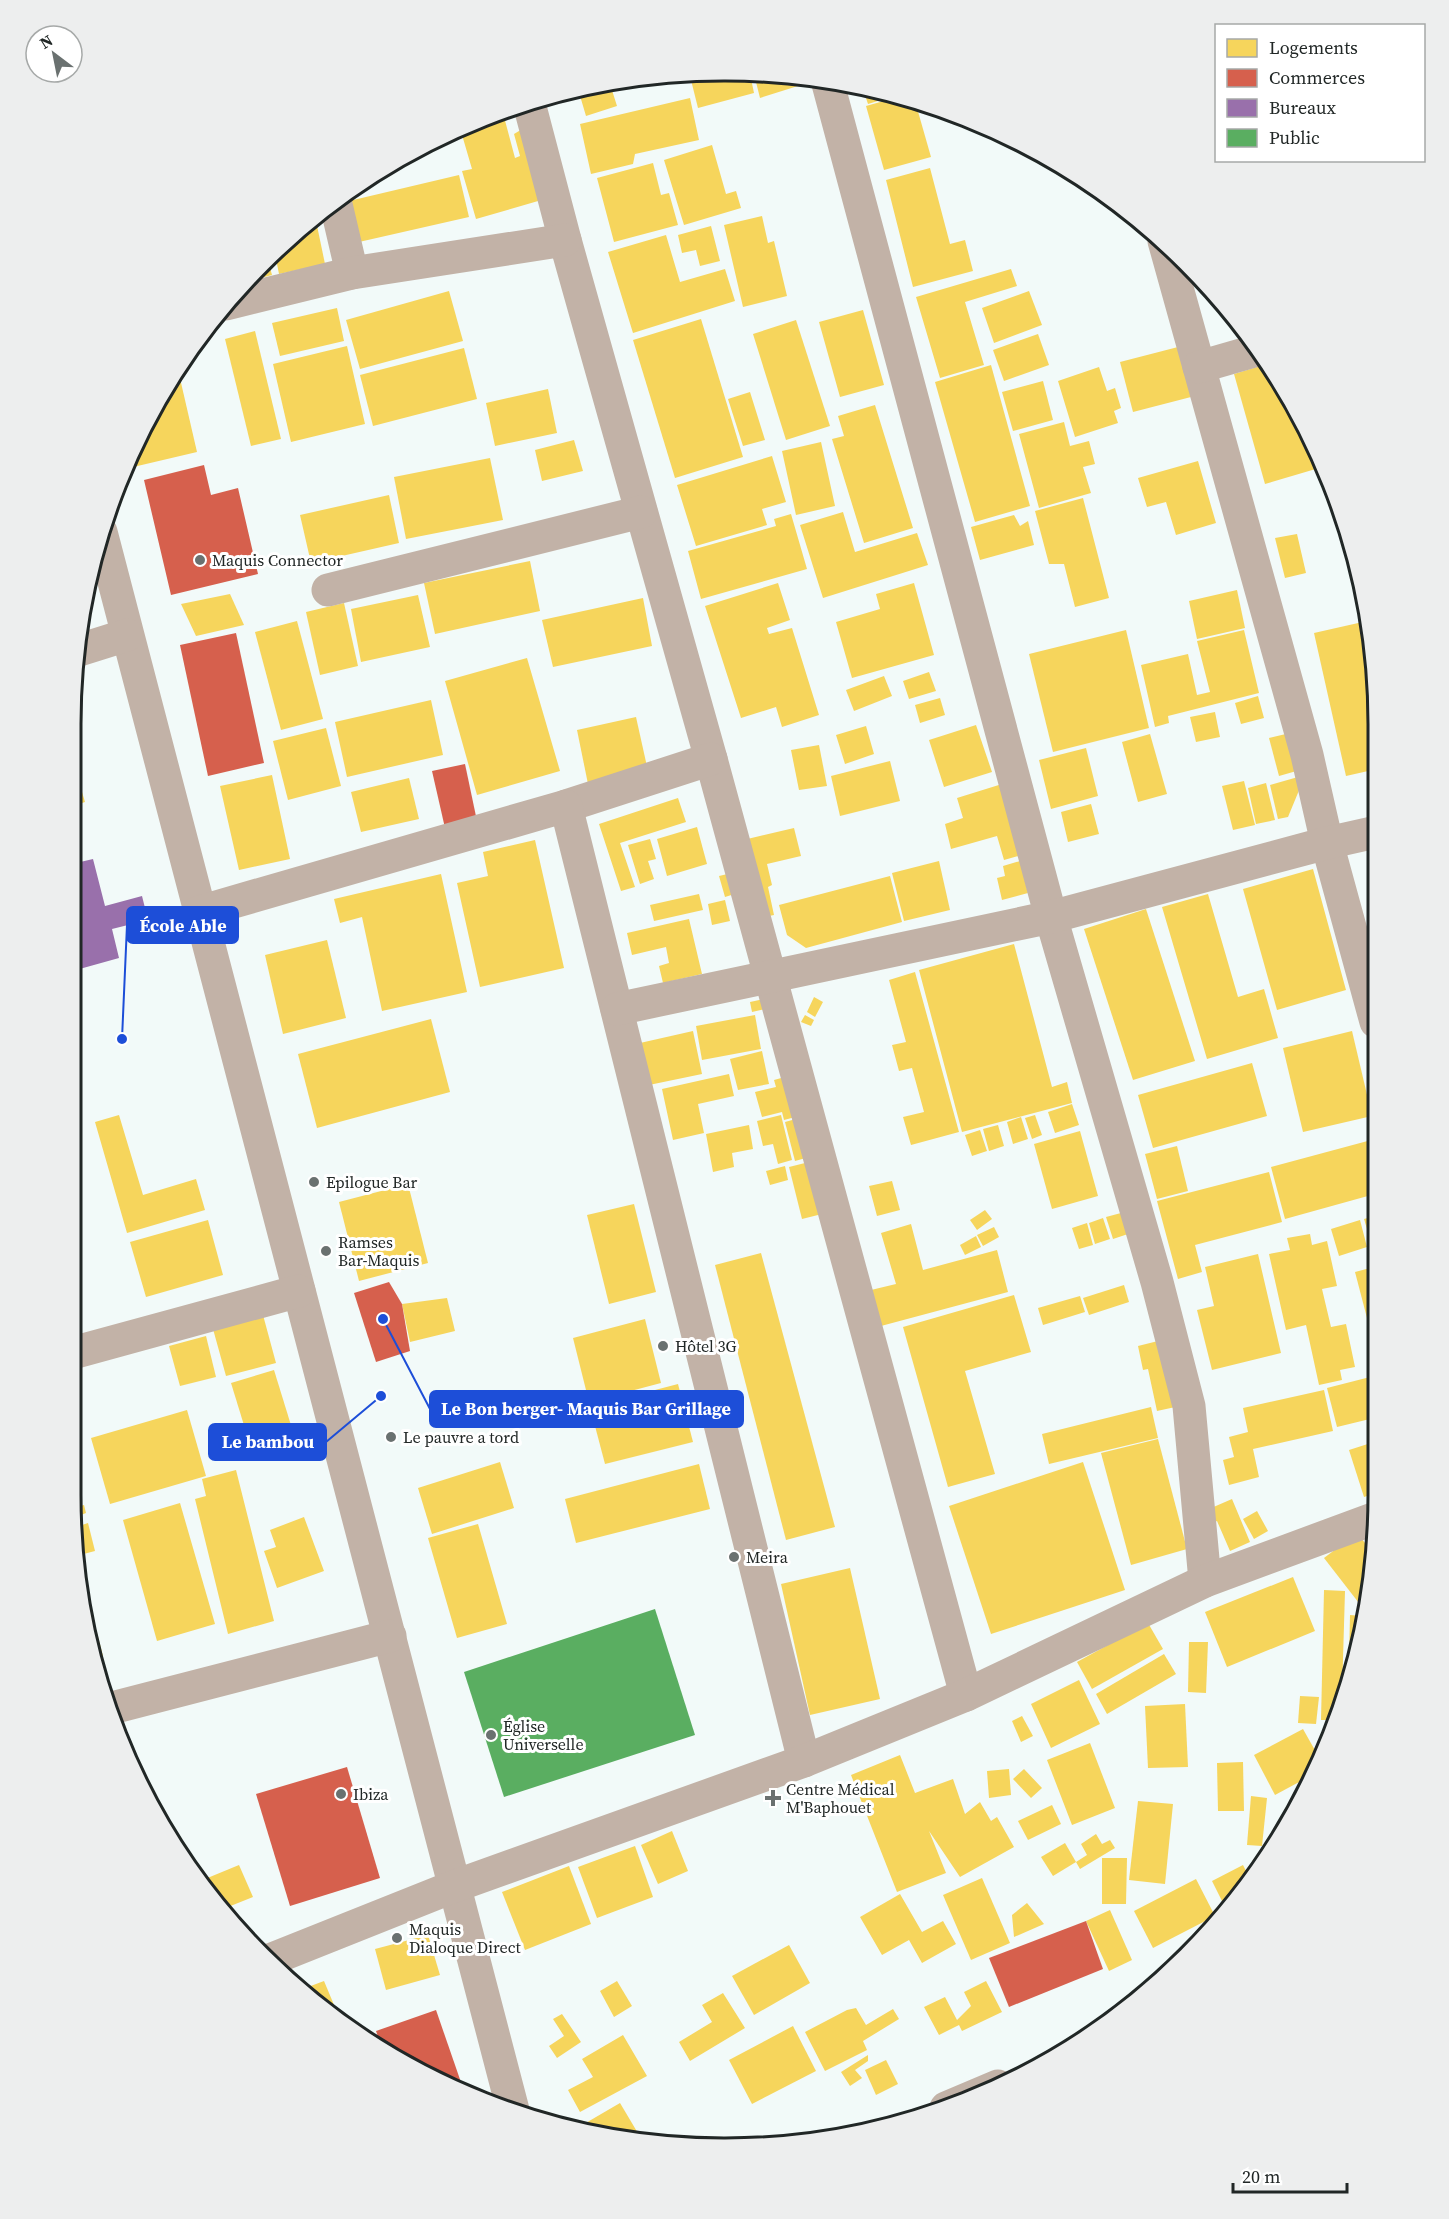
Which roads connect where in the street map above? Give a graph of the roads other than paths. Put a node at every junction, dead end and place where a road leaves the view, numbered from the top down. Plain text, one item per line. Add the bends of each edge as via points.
1 (830, 90) edge
2 (531, 111) edge
3 (337, 211) edge
4 (565, 240) junction
5 (1169, 259) edge
6 (352, 273) junction
7 (241, 300) edge
8 (1249, 352) edge
9 (1199, 367) junction
10 (641, 512) junction
11 (105, 550) edge
12 (328, 590) dead end
13 (127, 635) junction
14 (86, 648) edge
15 (711, 759) junction
16 (566, 806) junction
17 (1368, 834) edge
18 (1327, 843) junction
19 (200, 912) junction
20 (1051, 917) junction
21 (769, 976) junction
22 (1368, 994) edge
23 (617, 1009) junction
24 (299, 1292) junction
25 (81, 1351) edge
26 (1367, 1521) edge
27 (1205, 1581) junction
28 (390, 1636) junction
29 (966, 1695) junction
30 (117, 1707) edge
31 (804, 1761) junction
32 (455, 1886) junction
33 (277, 1957) edge
34 (511, 2101) edge

1 - 20 street
2 - 4 street
3 - 6 street
4 - 6 street
4 - 10 street
5 - 9 street
6 - 7 street
8 - 9 street
9 - 18 street via 1307,755
10 - 12 street
10 - 15 street
11 - 13 street
13 - 14 street
13 - 19 street
15 - 16 street
15 - 21 street
16 - 19 street
16 - 23 street
17 - 18 street
18 - 20 street
18 - 22 street
19 - 24 street
20 - 21 street
20 - 27 street via 1189,1406
21 - 23 street
21 - 29 street
23 - 31 street
24 - 25 street
24 - 28 street
26 - 27 street
27 - 29 street
28 - 30 street
28 - 32 street
29 - 31 street
31 - 32 street
32 - 33 street
32 - 34 street

